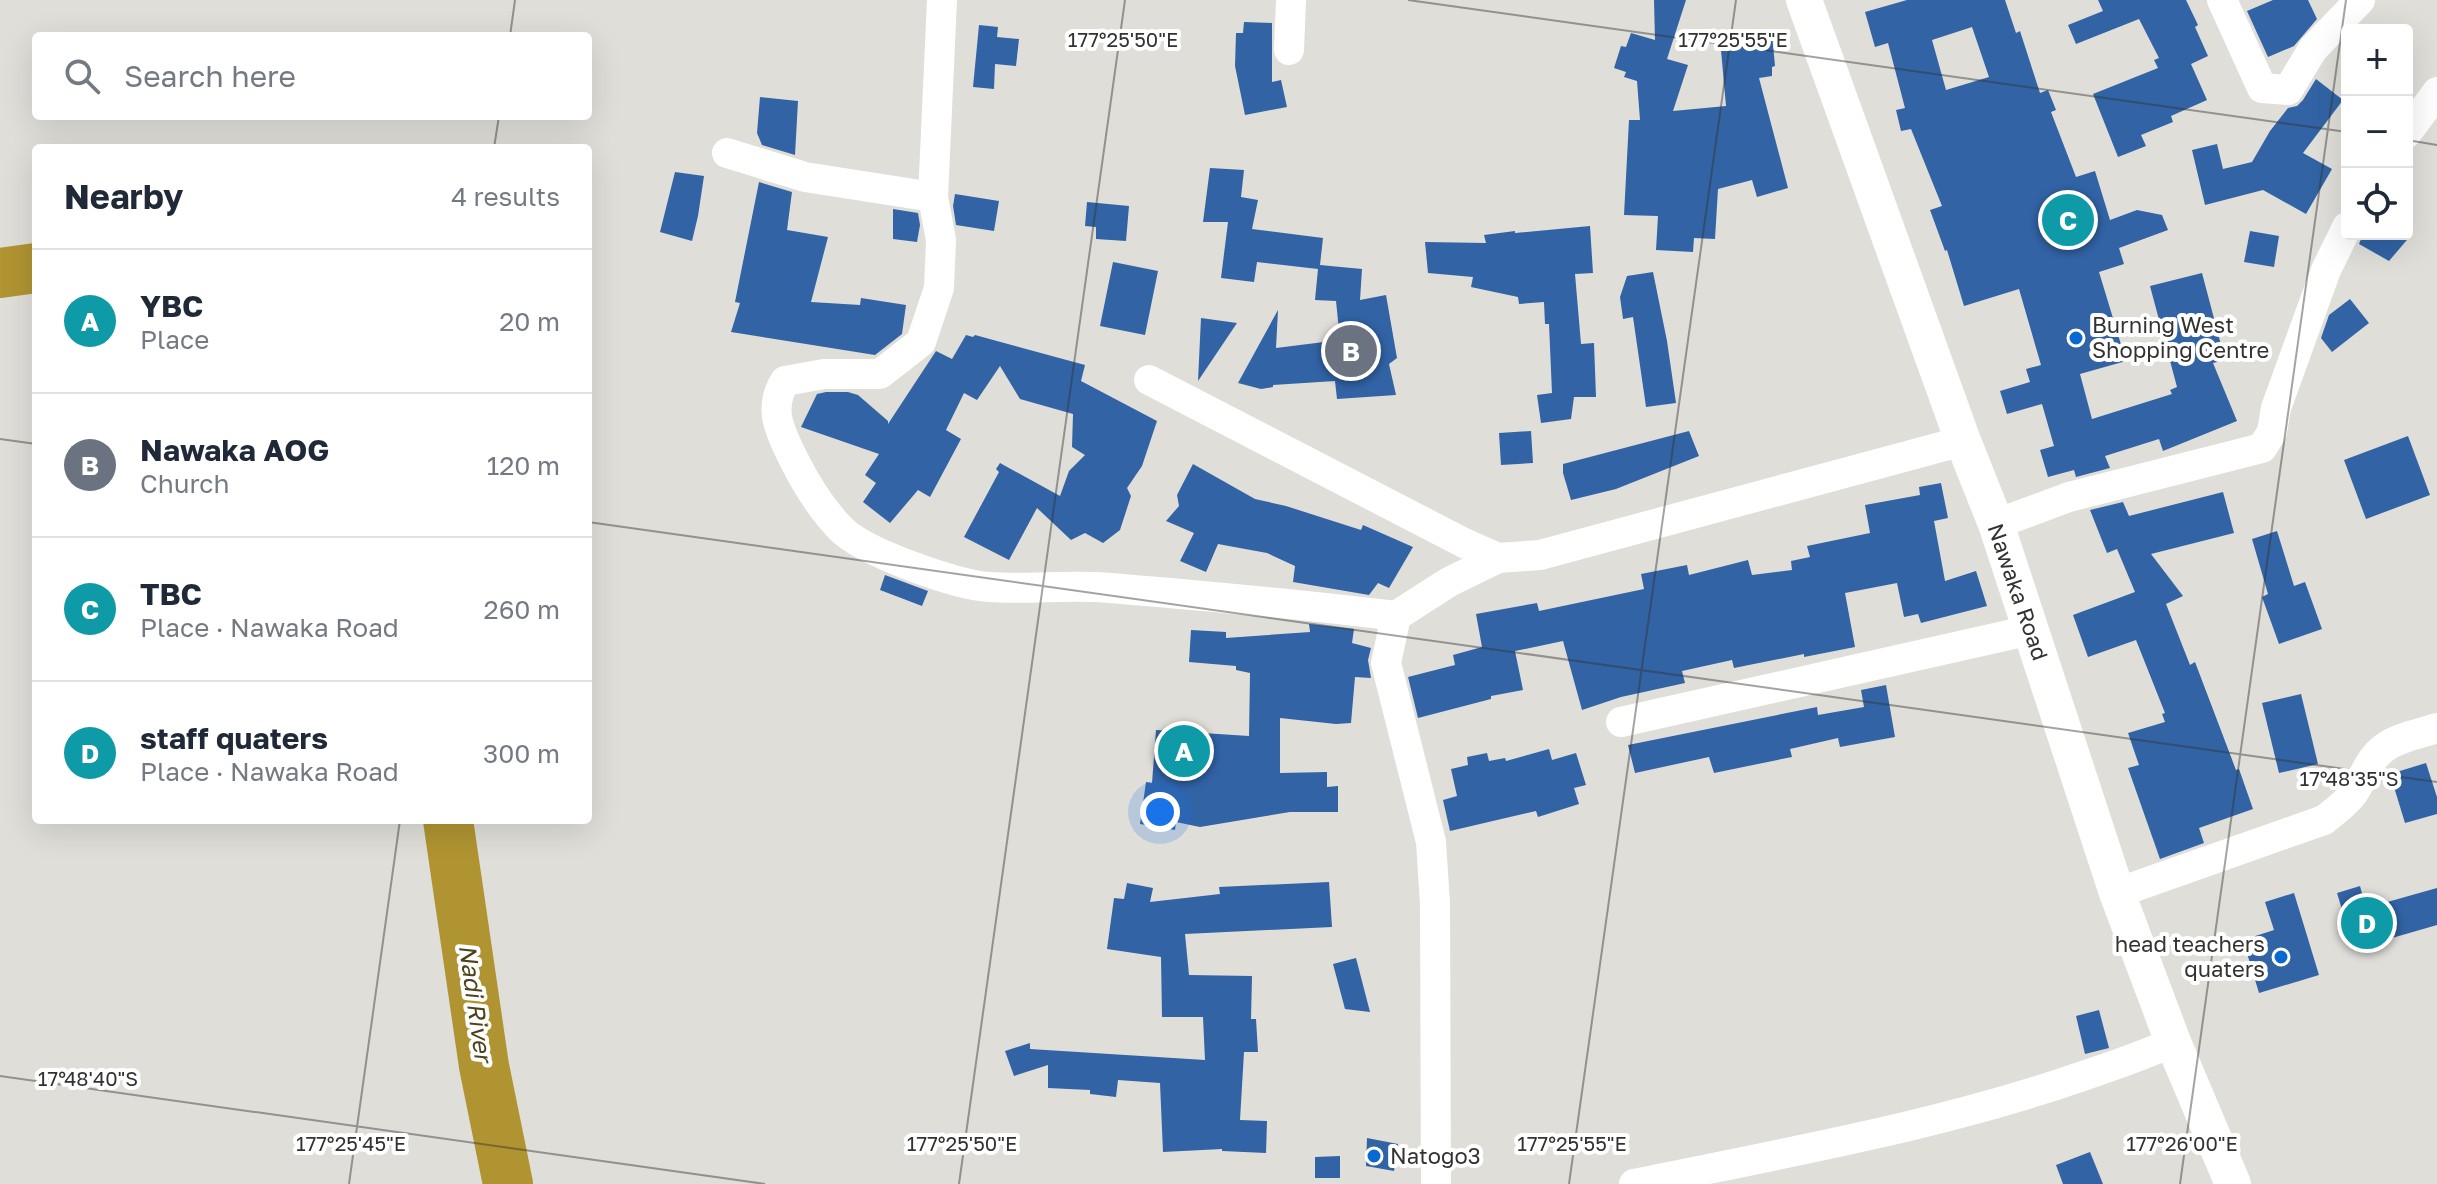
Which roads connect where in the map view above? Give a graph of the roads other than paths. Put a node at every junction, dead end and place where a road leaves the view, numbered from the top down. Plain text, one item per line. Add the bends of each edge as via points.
1 (942, 0) edge
2 (1291, 0) edge
3 (1804, 0) edge
4 (2222, 0) edge
5 (2360, 0) edge
6 (1289, 50) dead end
7 (2437, 92) edge
8 (2413, 125) edge
9 (727, 153) dead end
10 (933, 197) junction
11 (2341, 239) edge
12 (1149, 380) dead end
13 (1963, 441) junction
14 (1996, 524) junction
15 (1498, 558) junction
16 (1396, 616) junction
17 (2031, 630) junction
18 (1621, 722) dead end
19 (2437, 728) edge
20 (2117, 893) junction
21 (2173, 1042) junction
22 (1436, 1184) edge
23 (1634, 1184) edge
24 (2233, 1184) edge

1 - 10 street
2 - 6 street
3 - 13 street, Nawaka Road
4 - 5 street via 2262,88 2288,90 2313,49
7 - 8 street
9 - 10 street via 805,177
10 - 16 street via 941,240 939,288 921,342 880,374 824,374 785,381 779,390 776,424 805,482 843,532 920,570 986,587 1105,587
11 - 14 street via 2262,448 2069,497
12 - 15 street
13 - 14 street, Nawaka Road
13 - 15 street via 1540,555
14 - 17 street, Nawaka Road
15 - 16 street
16 - 22 street via 1386,663 1431,842
17 - 18 street
17 - 20 street, Nawaka Road
19 - 20 street via 2384,748 2352,795 2324,820
20 - 21 street, Nawaka Road
21 - 23 street via 2140,1058 1996,1104
21 - 24 street, Nawaka Road

